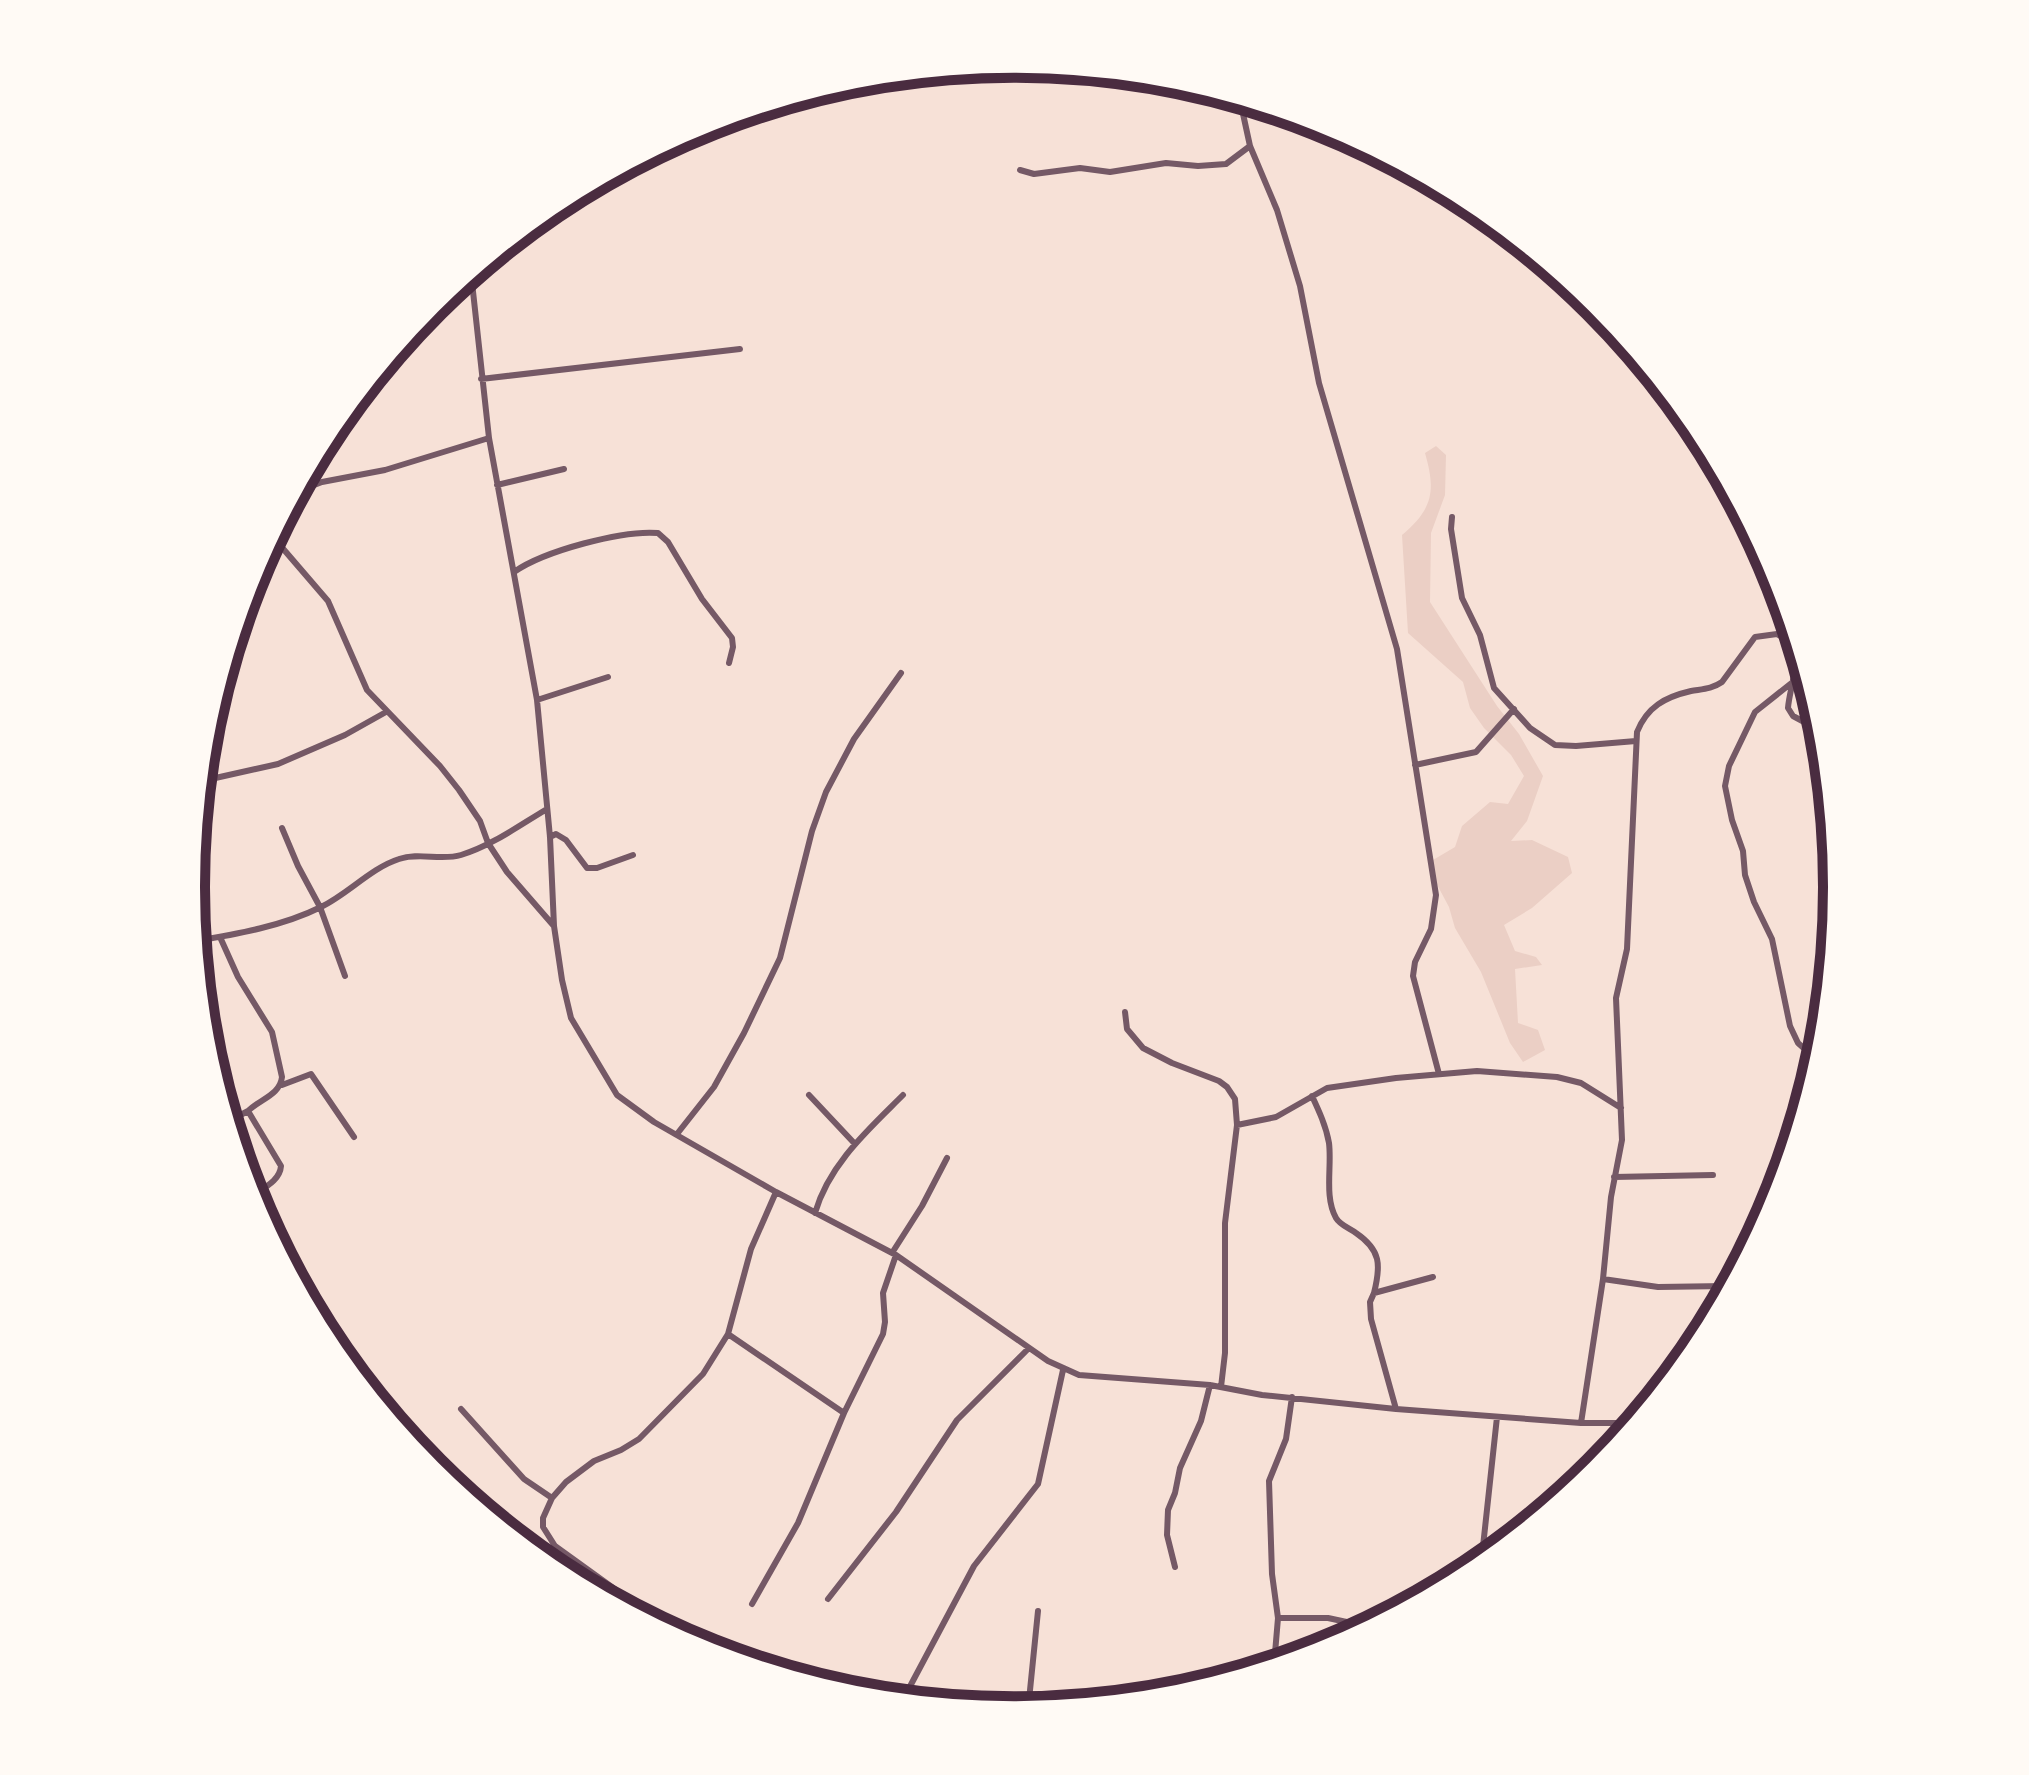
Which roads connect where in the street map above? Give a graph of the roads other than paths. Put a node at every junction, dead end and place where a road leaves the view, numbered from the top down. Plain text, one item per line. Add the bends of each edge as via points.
1 (1242, 111) edge
2 (1250, 146) junction
3 (1020, 170) dead end
4 (472, 287) edge
5 (740, 349) dead end
6 (481, 379) junction
7 (489, 438) junction
8 (564, 469) dead end
9 (497, 485) junction
10 (311, 486) edge
11 (1452, 517) dead end
12 (280, 547) edge
13 (514, 572) junction
14 (1785, 641) edge
15 (729, 663) dead end
16 (901, 673) dead end
17 (1795, 674) edge
18 (608, 677) dead end
19 (1794, 681) junction
20 (537, 700) junction
21 (1514, 709) junction
22 (386, 712) junction
23 (1807, 724) edge
24 (1636, 741) junction
25 (1415, 765) junction
26 (213, 779) edge
27 (547, 809) junction
28 (282, 828) dead end
29 (550, 837) junction
30 (488, 843) junction
31 (633, 855) dead end
32 (320, 907) junction
33 (554, 926) junction
34 (220, 937) junction
35 (207, 939) edge
36 (345, 976) dead end
37 (1125, 1012) dead end
38 (1807, 1051) edge
39 (1439, 1074) junction
40 (282, 1085) junction
41 (809, 1095) dead end
42 (903, 1095) dead end
43 (1312, 1096) junction
44 (1621, 1108) junction
45 (248, 1111) junction
46 (239, 1116) edge
47 (1237, 1125) junction
48 (677, 1134) junction
49 (354, 1137) dead end
50 (855, 1144) junction
51 (947, 1158) dead end
52 (1713, 1175) dead end
53 (1614, 1177) junction
54 (263, 1188) edge
55 (776, 1192) junction
56 (815, 1213) junction
57 (894, 1254) junction
58 (1433, 1277) dead end
59 (1603, 1279) junction
60 (1719, 1286) edge
61 (1374, 1293) junction
62 (728, 1334) junction
63 (1029, 1348) junction
64 (1063, 1370) junction
65 (1210, 1385) junction
66 (1221, 1387) junction
67 (1292, 1397) junction
68 (461, 1409) dead end
69 (1396, 1409) junction
70 (844, 1413) junction
71 (1497, 1417) junction
72 (1581, 1423) junction
73 (1621, 1423) edge
74 (552, 1498) junction
75 (1483, 1547) edge
76 (1175, 1567) dead end
77 (621, 1595) edge
78 (828, 1599) dead end
79 (752, 1604) dead end
80 (1038, 1611) dead end
81 (1278, 1618) junction
82 (1352, 1623) edge
83 (1275, 1654) edge
84 (908, 1690) edge
85 (1029, 1696) edge

1 - 2 street
2 - 3 street via 1226,164 1166,163 1110,172
2 - 25 street via 1300,286 1319,383 1397,649
4 - 6 street
5 - 6 street
6 - 7 street
7 - 9 street
7 - 10 street
8 - 9 street
9 - 13 street
11 - 21 street via 1462,598 1480,635 1494,688
12 - 22 street via 328,601 367,690
13 - 15 street via 556,551 658,533 732,638
13 - 20 street
14 - 24 street via 1777,634 1755,637 1722,682 1656,704 1646,713
16 - 48 street via 854,739 826,792 780,958 744,1033 714,1087
17 - 19 street
18 - 20 street
19 - 23 street via 1790,712
19 - 38 street via 1755,712 1725,786 1745,875 1772,939 1790,1026
20 - 27 street
21 - 24 street via 1539,737 1555,745
21 - 25 street via 1476,752
22 - 26 street via 278,764
22 - 30 street via 459,790
24 - 44 street via 1627,949 1616,998
25 - 39 street via 1436,895 1431,929 1413,976
27 - 29 street
27 - 30 street
28 - 32 street
29 - 31 street via 556,834 566,840 587,868
29 - 33 street
30 - 32 street via 459,856 400,858
30 - 33 street
32 - 34 street
32 - 36 street
33 - 48 street via 571,1018 608,1082 637,1111
34 - 35 street
34 - 40 street via 272,1032
37 - 47 street via 1127,1029 1143,1048 1227,1087 1235,1099
39 - 43 street via 1327,1088
39 - 44 street via 1557,1077 1581,1083
40 - 45 street
40 - 49 street via 311,1074
41 - 50 street
42 - 50 street
43 - 47 street via 1276,1117
43 - 61 street via 1330,1147 1332,1207 1338,1222 1375,1253 1380,1270
44 - 53 street via 1622,1140
45 - 46 street
45 - 54 street via 281,1166 281,1173
47 - 66 street via 1225,1223
48 - 55 street
50 - 56 street via 824,1189
51 - 57 street
52 - 53 street
53 - 59 street
55 - 56 street
55 - 62 street via 751,1249
56 - 57 street
57 - 63 street
57 - 70 street via 883,1293 883,1334
58 - 61 street
59 - 60 street via 1658,1287
59 - 72 street
61 - 69 street via 1371,1319
62 - 70 street
62 - 74 street via 703,1374 651,1429 582,1468
63 - 64 street
63 - 78 street via 957,1420 909,1494
64 - 65 street
64 - 84 street via 1038,1484 974,1566
65 - 66 street
65 - 76 street via 1168,1510 1167,1535
66 - 67 street
67 - 69 street
67 - 81 street via 1286,1439 1269,1481
68 - 74 street via 524,1479
69 - 71 street
70 - 79 street via 798,1523
71 - 72 street
71 - 75 street
72 - 73 street
74 - 77 street via 543,1527 555,1546
80 - 85 street
81 - 82 street
81 - 83 street

